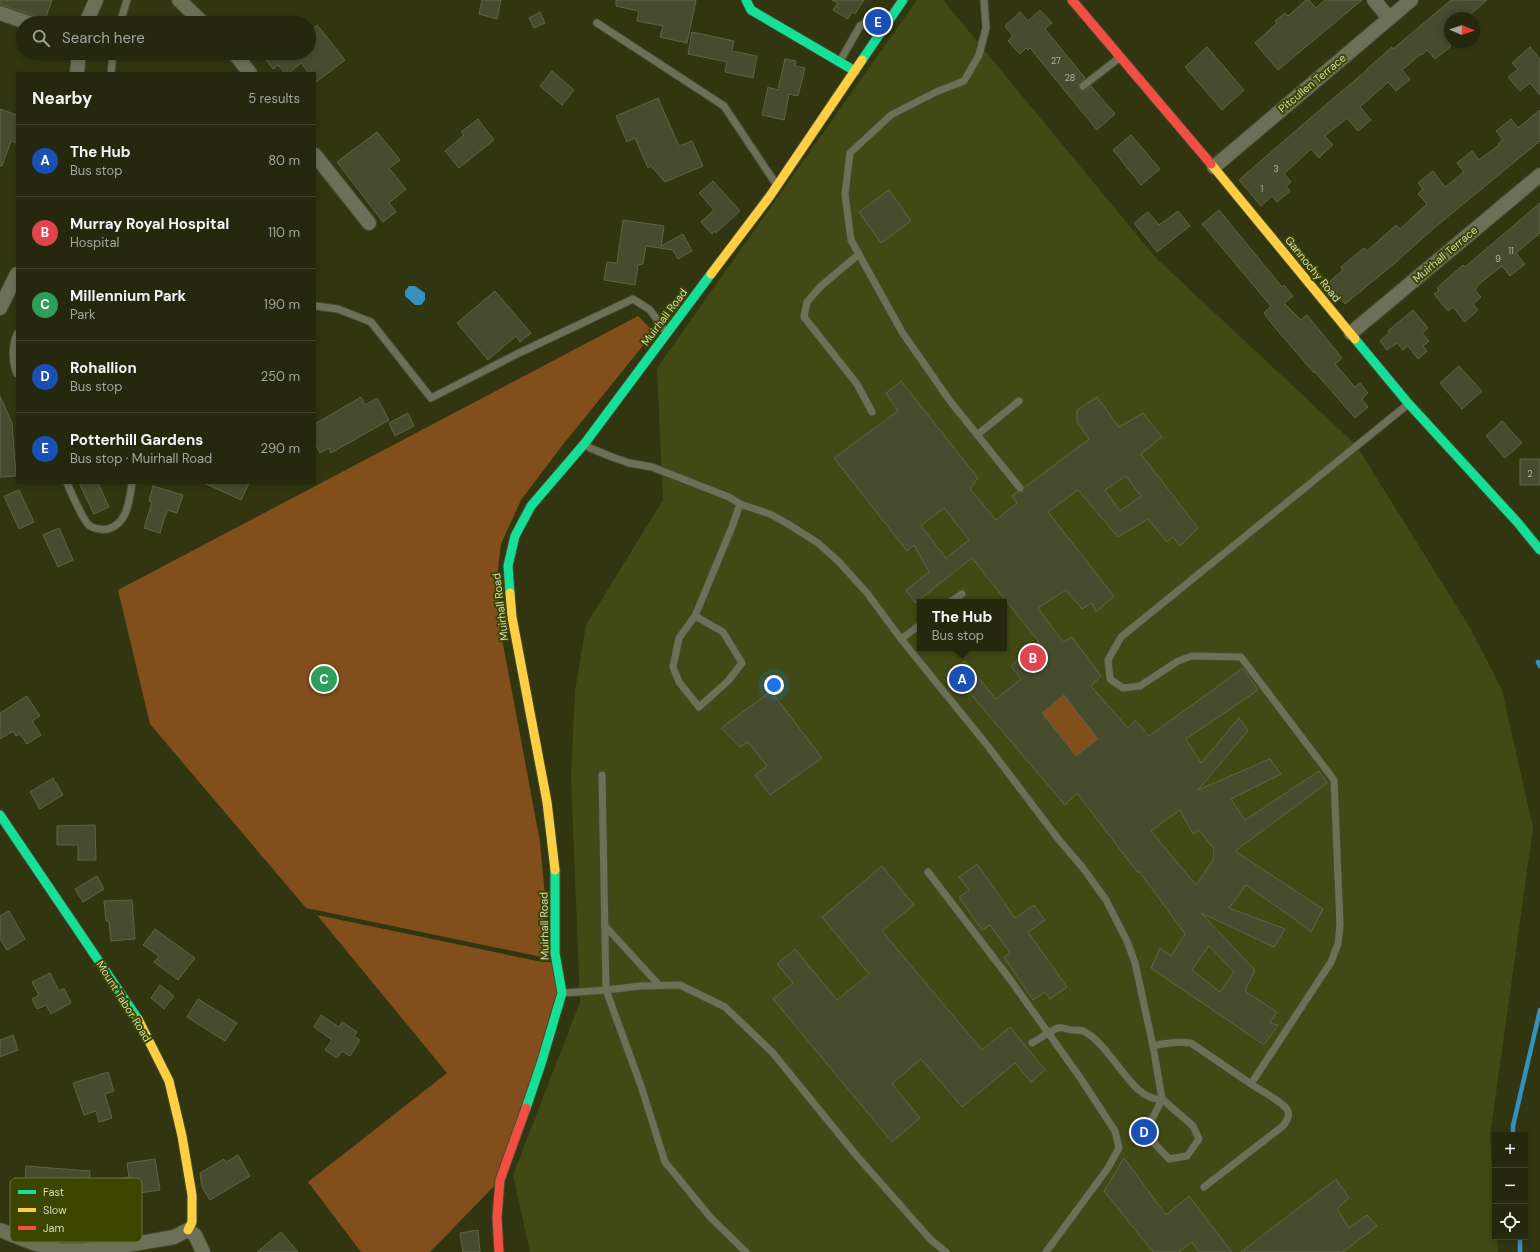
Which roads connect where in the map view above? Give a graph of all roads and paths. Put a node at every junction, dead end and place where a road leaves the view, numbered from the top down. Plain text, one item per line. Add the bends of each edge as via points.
1 (96, 0) edge
2 (127, 0) edge
3 (179, 0) edge
4 (746, 0) edge
5 (902, 0) edge
6 (984, 0) edge
7 (1072, 0) edge
8 (1374, 0) edge
9 (1411, 0) edge
10 (0, 13) edge
11 (89, 16) edge
12 (122, 16) edge
13 (196, 16) edge
14 (1389, 18) junction
15 (16, 19) edge
16 (597, 23) dead end
17 (883, 30) junction
18 (1120, 57) junction
19 (78, 60) edge
20 (112, 60) edge
21 (240, 60) edge
22 (840, 62) junction
23 (855, 71) junction
24 (77, 72) edge
25 (111, 72) edge
26 (249, 72) edge
27 (1083, 86) dead end
28 (316, 156) edge
29 (1214, 167) junction
30 (1540, 175) edge
31 (777, 186) junction
32 (369, 223) dead end
33 (859, 254) junction
34 (16, 276) edge
35 (2, 300) edge
36 (316, 306) edge
37 (667, 333) junction
38 (1351, 334) junction
39 (16, 336) edge
40 (16, 370) edge
41 (1019, 401) dead end
42 (1408, 403) junction
43 (872, 412) dead end
44 (977, 434) junction
45 (585, 443) junction
46 (67, 484) edge
47 (132, 484) edge
48 (1020, 488) dead end
49 (740, 504) junction
50 (1535, 534) edge
51 (1540, 550) edge
52 (962, 594) dead end
53 (954, 599) edge
54 (695, 616) junction
55 (917, 627) edge
56 (901, 639) junction
57 (602, 776) dead end
58 (0, 815) edge
59 (928, 872) dead end
60 (605, 926) junction
61 (659, 985) junction
62 (606, 990) junction
63 (562, 993) junction
64 (1049, 1034) junction
65 (1032, 1044) dead end
66 (1153, 1046) junction
67 (1251, 1084) junction
68 (1162, 1099) junction
69 (1204, 1187) dead end
70 (0, 1230) edge
71 (188, 1230) junction
72 (10, 1234) edge
73 (31, 1242) edge
74 (106, 1250) edge
75 (203, 1252) edge
76 (499, 1252) edge
77 (746, 1252) edge
78 (946, 1252) edge
79 (1046, 1252) edge

1 - 11 street
2 - 12 lane
3 - 13 street
4 - 22 street via 751,10
5 - 17 street, Muirhall Road
6 - 33 lane via 986,28 979,55 964,81 891,115 850,153 845,194 851,240
7 - 18 street, Gannochy Road
8 - 14 street
9 - 14 street, Pitcullen Terrace
10 - 15 street
14 - 29 street, Pitcullen Terrace
16 - 31 lane via 724,106
17 - 22 lane via 864,23
17 - 23 street, Muirhall Road
18 - 27 lane
18 - 29 street, Gannochy Road
19 - 24 street
20 - 25 lane
21 - 26 street
22 - 23 street
23 - 31 street, Muirhall Road
28 - 32 street
29 - 38 street, Gannochy Road
30 - 38 street, Muirhall Terrace
31 - 37 street, Muirhall Road
33 - 43 lane via 820,287 808,302 804,317 857,384
33 - 44 lane via 902,332 950,401
34 - 35 street
36 - 37 lane via 338,309 371,322 431,398 518,353 633,299 650,310
37 - 45 street, Muirhall Road
38 - 42 street, Gannochy Road
39 - 40 lane via 13,358
41 - 44 lane
42 - 50 street, Gannochy Road
42 - 67 lane via 1121,637 1108,660 1110,679 1123,688 1140,686 1178,660 1192,656 1241,657 1334,780 1340,925 1338,944 1331,962
44 - 48 lane
45 - 49 lane via 590,448 612,457 652,467 729,497
45 - 63 street, Muirhall Road via 531,506 515,536 508,566 512,618 547,802 555,862 555,953
46 - 47 lane via 78,508 90,526 103,530 115,527 123,517
49 - 54 lane
49 - 56 lane via 770,514 818,543 867,593
50 - 51 street, Gannochy Road
52 - 53 lane
54 - 54 lane via 679,638 673,667 679,682 699,707 728,681 742,663 723,632
55 - 56 lane
56 - 66 lane via 965,717 1106,900 1135,963
57 - 60 lane
58 - 71 street, Mount Tabor Road via 135,1014 169,1081 190,1184 193,1213
59 - 64 lane
60 - 61 lane
60 - 62 lane
61 - 62 lane
61 - 78 lane via 680,985 725,1007 772,1052 856,1155 932,1240
62 - 63 lane
62 - 77 lane via 641,1086 664,1162 710,1218
63 - 76 street, Muirhall Road via 541,1064 500,1180 497,1217
64 - 65 lane
64 - 68 lane via 1059,1028 1082,1031 1099,1043 1112,1057 1122,1074 1137,1089 1156,1100
64 - 79 lane via 1116,1131 1119,1148 1108,1168
66 - 67 lane via 1190,1043
66 - 68 lane
67 - 69 lane via 1283,1106 1288,1111 1288,1120
68 - 68 lane via 1151,1120 1156,1144 1169,1159 1187,1156 1199,1139 1193,1126
70 - 72 street
71 - 74 street via 174,1237
71 - 75 street via 195,1235
73 - 74 street via 61,1250

